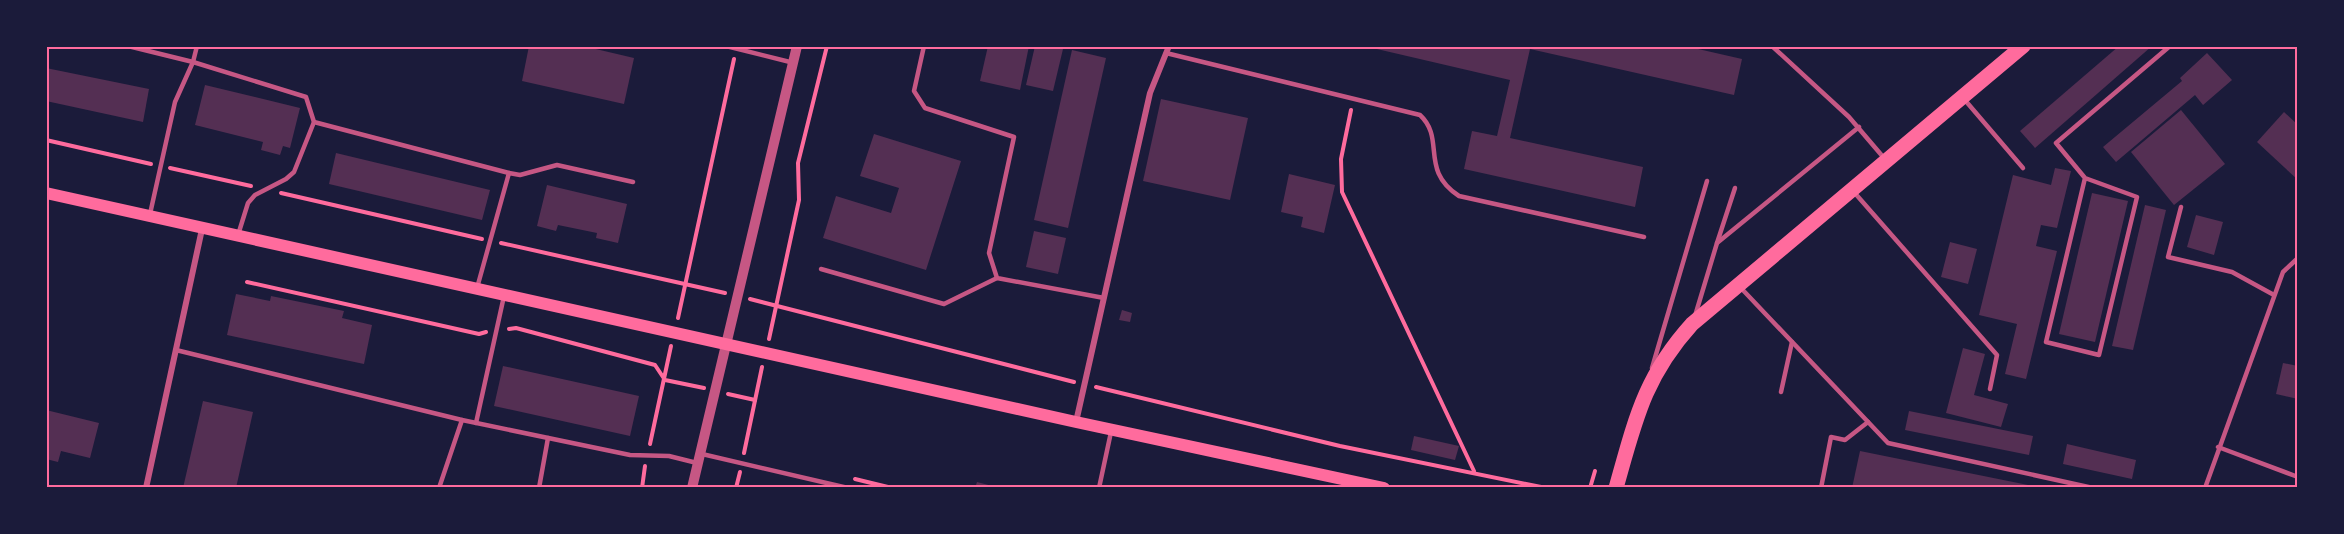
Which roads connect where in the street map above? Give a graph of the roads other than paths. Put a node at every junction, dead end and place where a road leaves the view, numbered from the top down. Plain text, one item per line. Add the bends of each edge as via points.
1 (128, 46) edge
2 (197, 46) edge
3 (726, 46) edge
4 (797, 46) edge
5 (924, 46) edge
6 (1772, 46) edge
7 (2023, 46) edge
8 (2170, 46) edge
9 (1167, 50) edge
10 (193, 62) junction
11 (794, 63) junction
12 (1962, 97) junction
13 (314, 122) junction
14 (1859, 127) junction
15 (1886, 160) junction
16 (2024, 168) dead end
17 (509, 173) junction
18 (2085, 178) junction
19 (633, 182) dead end
20 (1707, 182) dead end
21 (1735, 188) dead end
22 (1852, 189) junction
23 (46, 193) edge
24 (2181, 207) dead end
25 (149, 217) junction
26 (202, 229) junction
27 (238, 237) junction
28 (1644, 237) dead end
29 (1717, 243) junction
30 (2298, 258) edge
31 (821, 269) dead end
32 (997, 278) junction
33 (1738, 285) junction
34 (477, 288) junction
35 (504, 295) junction
36 (2274, 296) junction
37 (1104, 298) junction
38 (1692, 324) junction
39 (1792, 342) junction
40 (724, 344) junction
41 (176, 350) junction
42 (1990, 389) dead end
43 (1781, 392) dead end
44 (1645, 393) junction
45 (462, 420) junction
46 (1076, 422) junction
47 (1868, 422) junction
48 (476, 423) junction
49 (1112, 429) junction
50 (548, 438) junction
51 (2218, 447) junction
52 (698, 458) junction
53 (2298, 477) edge
54 (146, 488) edge
55 (439, 488) edge
56 (539, 488) edge
57 (692, 488) edge
58 (848, 488) edge
59 (1099, 488) edge
60 (1383, 488) edge
61 (1616, 488) edge
62 (1821, 488) edge
63 (2093, 488) edge
64 (2205, 488) edge

1 - 10 lane
2 - 10 lane
3 - 11 lane
4 - 11 street
5 - 32 lane via 914,91 925,108 1014,137 989,254
6 - 14 lane
7 - 12 main road
8 - 18 lane via 2056,143
9 - 28 lane via 1420,115 1429,123 1433,162 1439,175 1459,196
9 - 37 street via 1150,93
10 - 13 lane via 306,97
10 - 25 lane via 175,102
11 - 40 street
12 - 15 main road
12 - 16 lane
13 - 17 lane
13 - 27 lane via 294,172 263,189 248,203
14 - 15 lane
14 - 29 lane
15 - 22 main road
17 - 19 lane via 520,175 557,165
17 - 34 lane
18 - 18 lane via 2046,342 2099,355 2137,197
20 - 44 lane
21 - 29 lane
22 - 33 main road
22 - 42 lane via 1997,355
23 - 25 main road
24 - 36 lane via 2168,257 2232,272
25 - 26 main road
26 - 27 main road
26 - 41 street
27 - 34 main road
29 - 38 lane
30 - 36 lane via 2283,272
31 - 32 lane via 944,304
32 - 37 lane
33 - 38 main road
33 - 39 lane
34 - 35 main road
35 - 40 main road
35 - 48 lane
36 - 51 lane
37 - 46 street
38 - 44 main road via 1659,364
39 - 43 lane
39 - 47 lane
40 - 46 main road
40 - 52 street
41 - 45 lane
41 - 54 street
44 - 61 main road
45 - 48 lane
45 - 55 lane
46 - 49 main road
47 - 62 lane via 1845,440 1831,437
47 - 63 lane via 1888,443
48 - 50 lane
49 - 59 lane
49 - 60 main road
50 - 52 lane via 630,455
50 - 56 lane
51 - 53 lane
51 - 64 lane
52 - 57 street
52 - 58 lane

